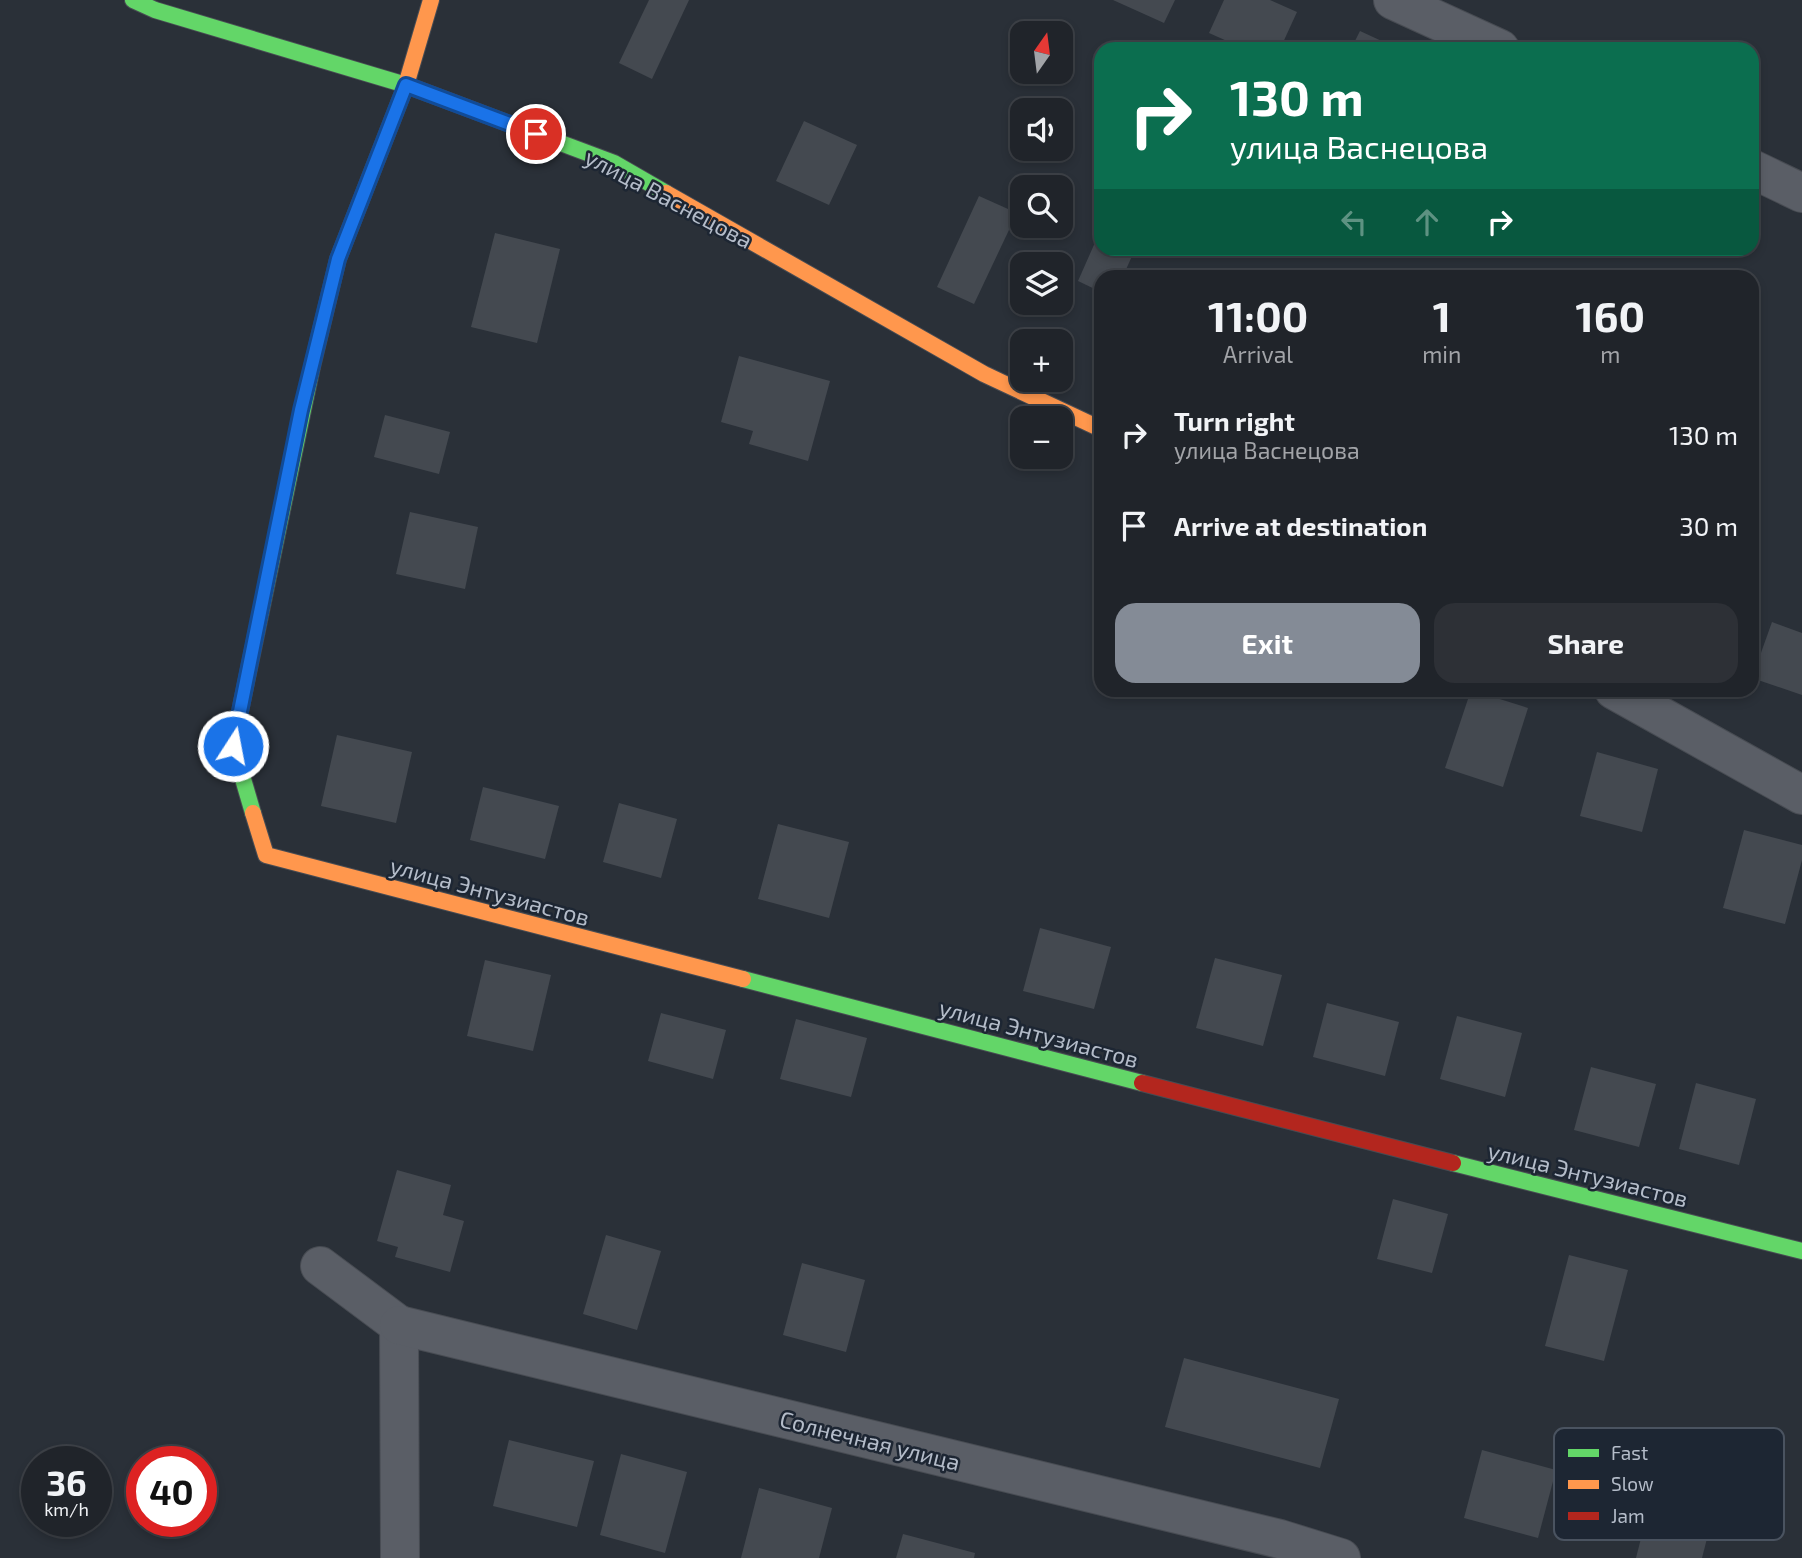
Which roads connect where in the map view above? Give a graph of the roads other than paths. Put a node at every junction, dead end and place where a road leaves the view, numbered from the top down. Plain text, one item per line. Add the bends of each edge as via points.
1 (133, 0) edge
2 (430, 0) edge
3 (1393, 0) edge
4 (1485, 42) edge
5 (406, 85) junction
6 (1759, 172) edge
7 (1802, 193) edge
8 (1094, 426) edge
9 (1627, 697) edge
10 (1802, 795) edge
11 (1802, 1251) edge
12 (320, 1266) dead end
13 (399, 1325) junction
14 (400, 1558) edge
15 (1340, 1558) edge

1 - 5 street, улица Васнецова
2 - 5 street
3 - 4 street
5 - 8 street, улица Васнецова via 614,163 984,374
5 - 11 street, улица Энтузиастов via 338,259 301,410 233,746 266,855
6 - 7 street
9 - 10 street
12 - 13 street
13 - 14 street
13 - 15 street, Солнечная улица via 1280,1539

